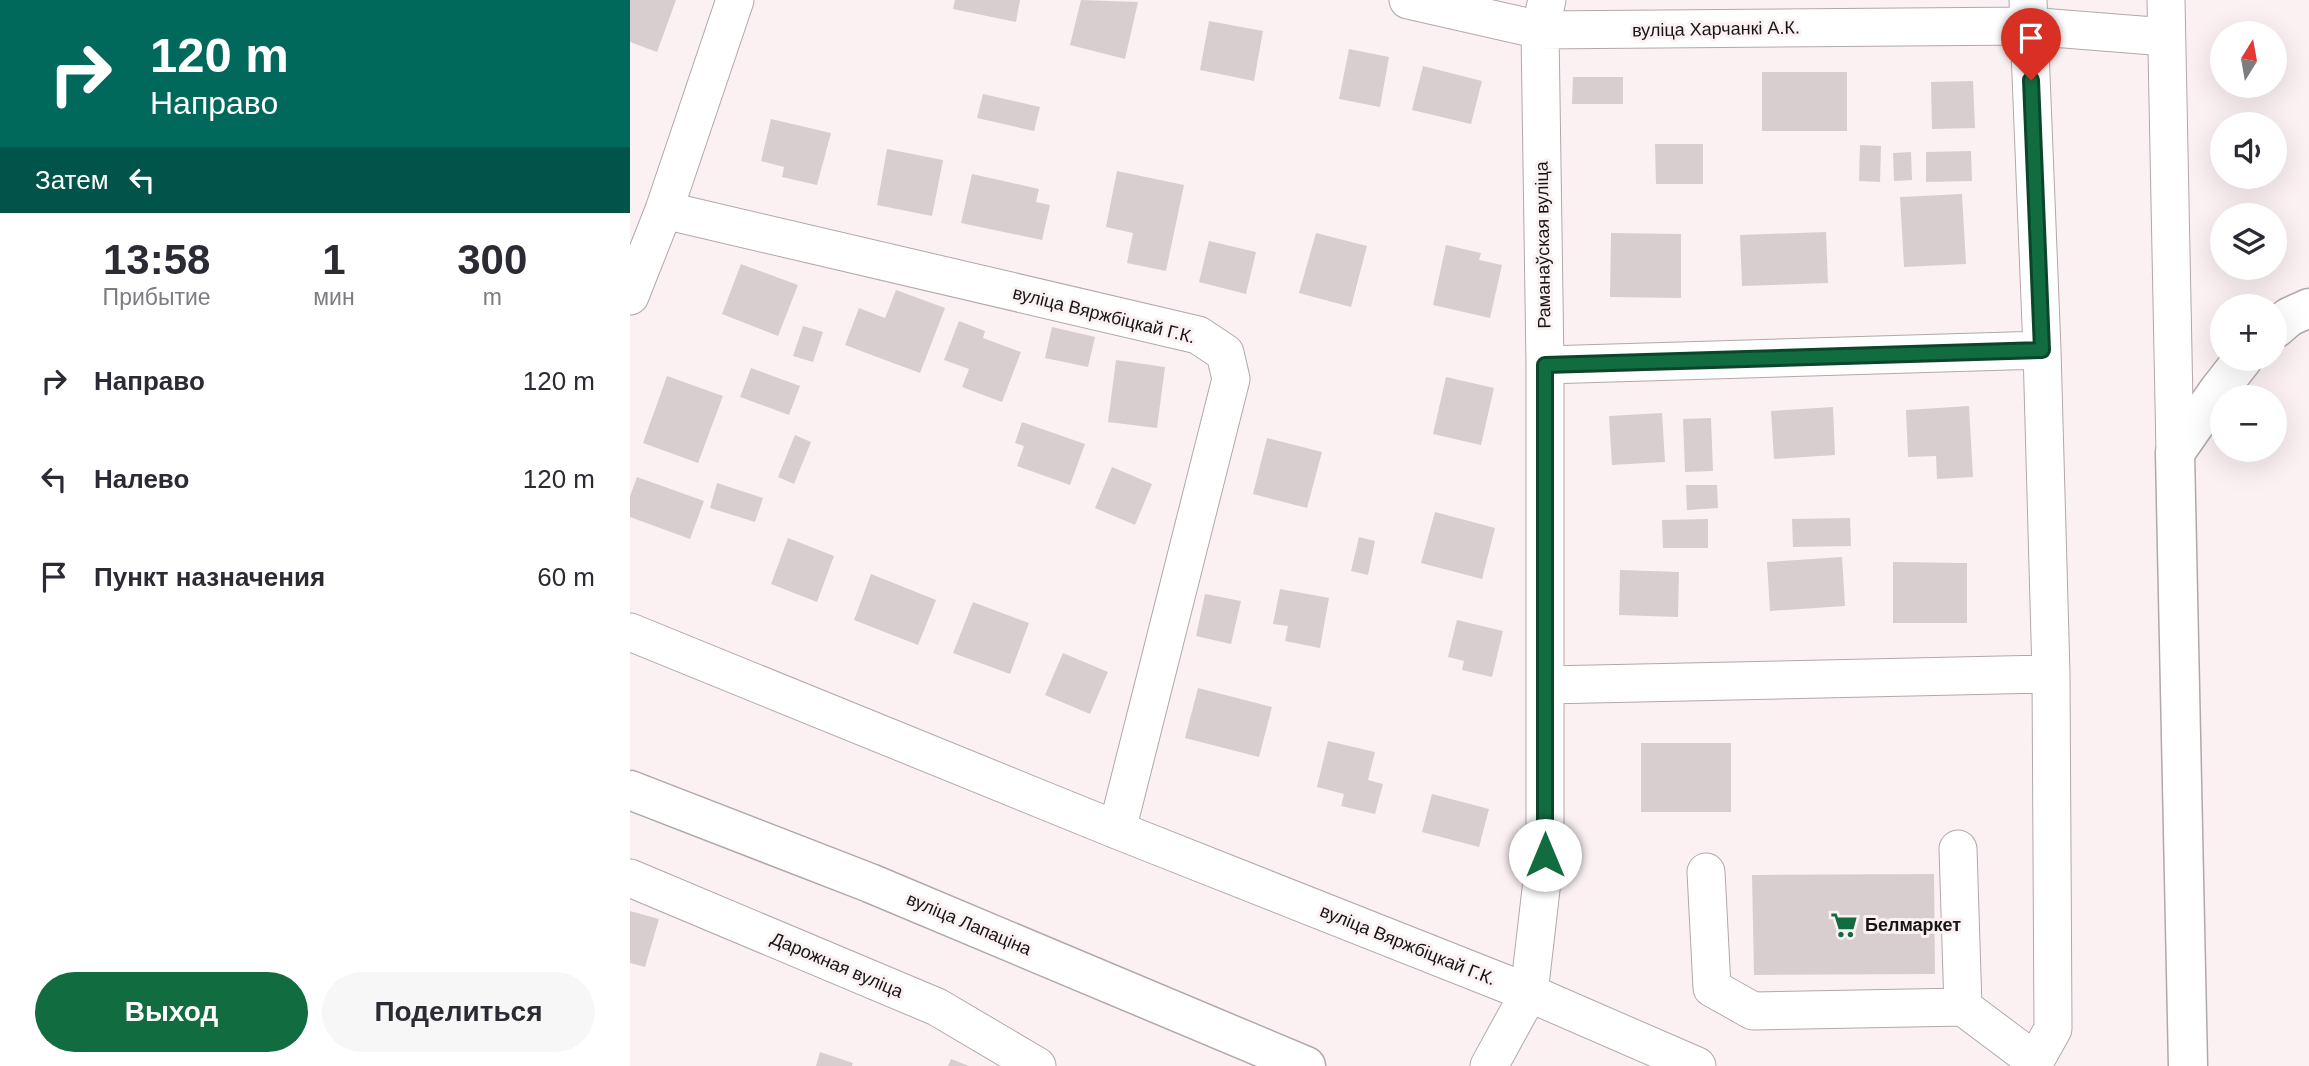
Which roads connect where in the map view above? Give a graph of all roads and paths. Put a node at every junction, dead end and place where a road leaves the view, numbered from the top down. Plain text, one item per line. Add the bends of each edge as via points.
1 (735, 0) edge
2 (1408, 0) edge
3 (2166, 0) edge
4 (2028, 13) edge
5 (1543, 15) edge
6 (2166, 37) junction
7 (664, 209) junction
8 (630, 296) edge
9 (2309, 308) edge
10 (2287, 319) edge
11 (2042, 350) junction
12 (1545, 365) junction
13 (2234, 371) edge
14 (2175, 453) junction
15 (630, 632) edge
16 (2051, 674) junction
17 (1546, 685) junction
18 (630, 790) edge
19 (1116, 830) junction
20 (1958, 849) dead end
21 (1706, 872) dead end
22 (630, 878) edge
23 (1530, 993) junction
24 (1963, 1007) junction
25 (2032, 1063) edge
26 (1037, 1066) edge
27 (1306, 1066) edge
28 (1489, 1066) edge
29 (1697, 1066) edge
30 (2188, 1066) edge

1 - 7 street
2 - 5 street, вуліца Харчанкі А.К.
3 - 6 street
4 - 5 street, вуліца Харчанкі А.К.
4 - 6 street, вуліца Харчанкі А.К.
4 - 11 street
5 - 12 street, Раманаўская вуліца
6 - 14 street
7 - 8 street
7 - 19 street, вуліца Вяржбіцкай Г.К. via 1198,335 1225,353 1231,379
9 - 10 main road
11 - 12 street
11 - 16 street
12 - 17 street, Раманаўская вуліца
13 - 14 main road
14 - 30 main road
15 - 19 street, вуліца Вяржбіцкай Г.К.
16 - 17 street
16 - 25 street via 2053,1029
17 - 23 street, Раманаўская вуліца via 1545,855
18 - 27 main road, вуліца Лапаціна via 870,883
19 - 23 street, вуліца Вяржбіцкай Г.К.
20 - 24 street
21 - 24 street via 1712,988 1753,1012
22 - 26 street, Дарожная вуліца via 937,1007
23 - 28 street
23 - 29 street, вуліца Вяржбіцкай Г.К.
24 - 25 street

